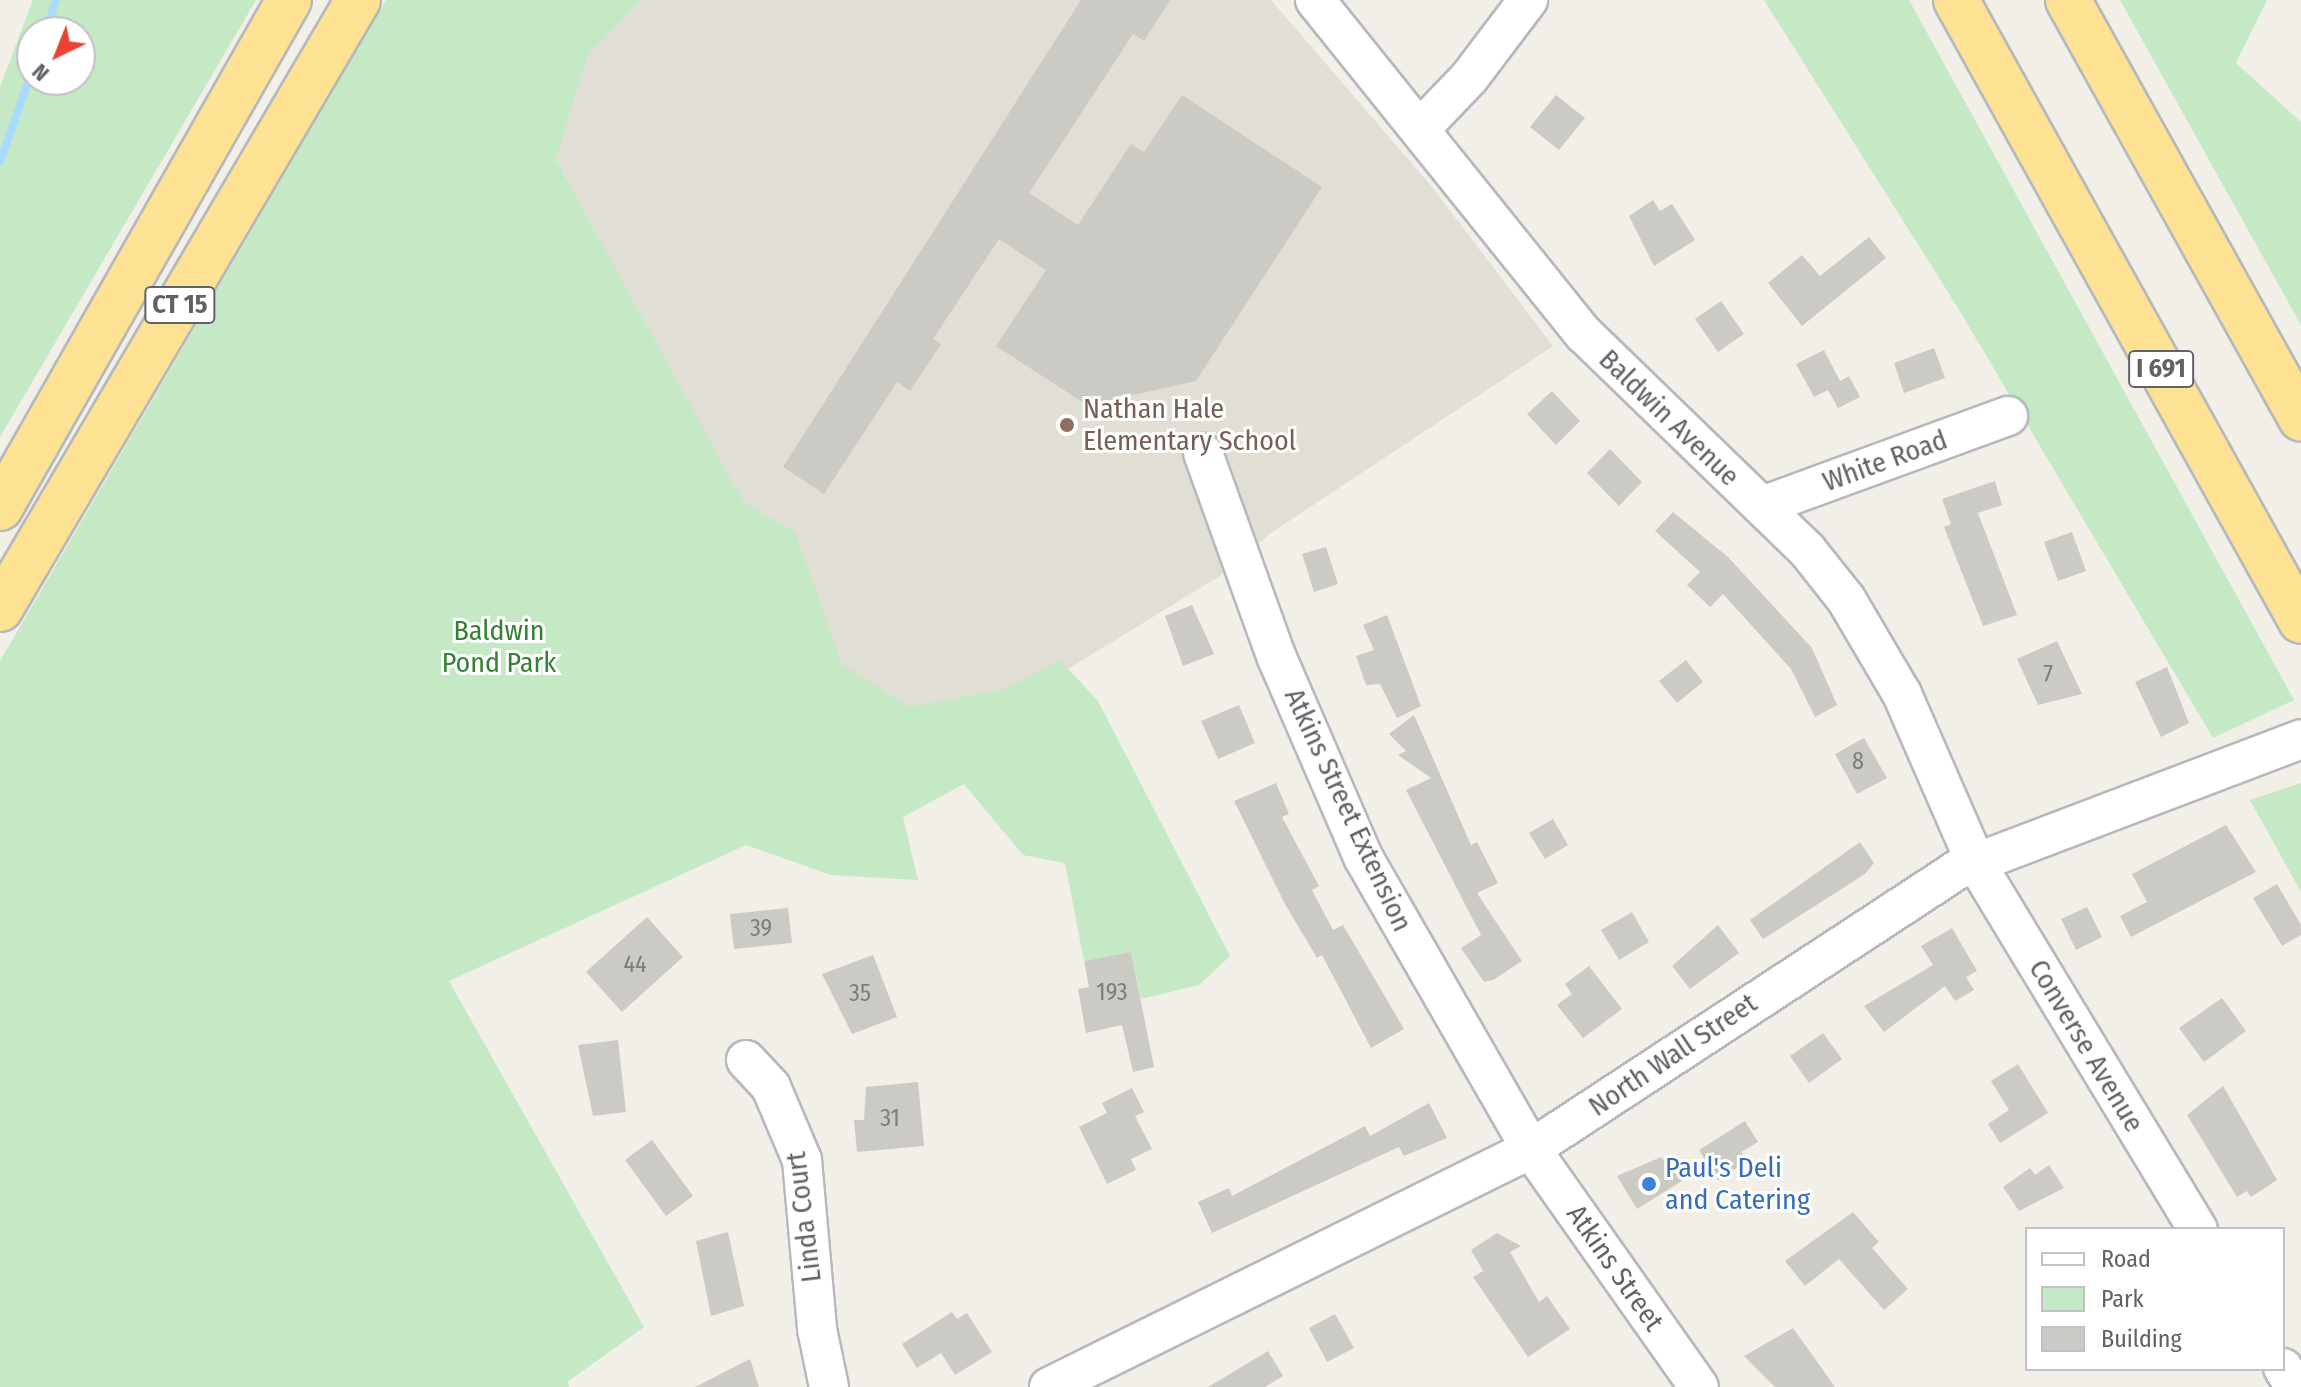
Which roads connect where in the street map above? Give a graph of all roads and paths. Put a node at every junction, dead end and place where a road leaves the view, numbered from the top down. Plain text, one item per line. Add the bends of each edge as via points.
1 (289, 0) edge
2 (358, 0) edge
3 (1315, 0) edge
4 (1528, 0) edge
5 (1956, 0) edge
6 (2068, 0) edge
7 (1421, 128) junction
8 (2008, 416) dead end
9 (2301, 419) edge
10 (1203, 453) dead end
11 (1762, 506) junction
12 (0, 508) edge
13 (0, 609) edge
14 (2301, 621) edge
15 (2297, 740) edge
16 (1976, 863) junction
17 (746, 1060) dead end
18 (1531, 1149) junction
19 (2197, 1227) edge
20 (829, 1387) edge
21 (1049, 1387) edge
22 (1699, 1387) edge

1 - 12 highway, CT 15
2 - 13 highway, CT 15
3 - 7 street, Baldwin Avenue
4 - 7 street via 1469,78
5 - 14 highway, I 691
6 - 9 highway
7 - 11 street, Baldwin Avenue via 1584,334
8 - 11 street, White Road
10 - 18 street, Atkins Street Extension via 1277,658 1363,857
11 - 16 street, Baldwin Avenue via 1807,550 1878,647
15 - 16 street, North Wall Street
16 - 18 street, North Wall Street via 1932,884
16 - 19 street, Converse Avenue
17 - 20 street, Linda Court via 771,1087 802,1160 817,1329
18 - 21 street, North Wall Street
18 - 22 street, Atkins Street

